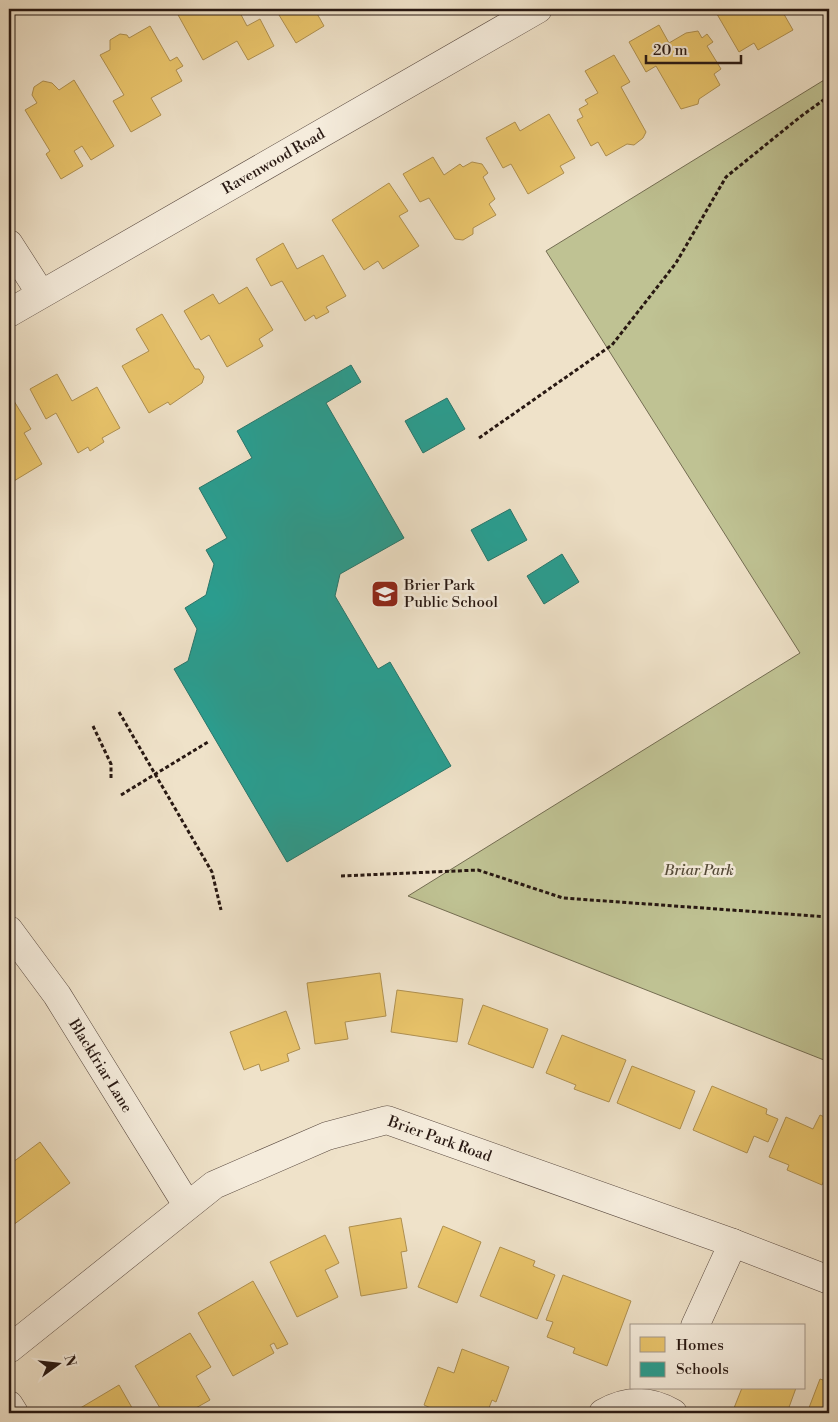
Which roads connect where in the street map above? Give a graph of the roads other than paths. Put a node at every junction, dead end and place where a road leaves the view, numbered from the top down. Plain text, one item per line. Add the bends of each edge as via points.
1 (538, 9) edge
2 (9, 244) edge
3 (41, 294) junction
4 (9, 313) edge
5 (9, 930) edge
6 (187, 1205) junction
7 (734, 1243) junction
8 (829, 1280) edge
9 (696, 1324) edge
10 (9, 1349) edge
11 (666, 1402) edge
12 (9, 1405) edge
13 (14, 1413) edge
14 (603, 1413) edge

1 - 3 street, Ravenwood Road
2 - 3 street
3 - 4 street, Ravenwood Road
5 - 6 street, Blackfriar Lane via 57,995
6 - 7 street, Brier Park Road via 214,1185 327,1136 387,1120
6 - 10 street, Brier Park Road
7 - 8 street, Brier Park Road
7 - 9 street
11 - 14 street via 621,1404
12 - 13 street

